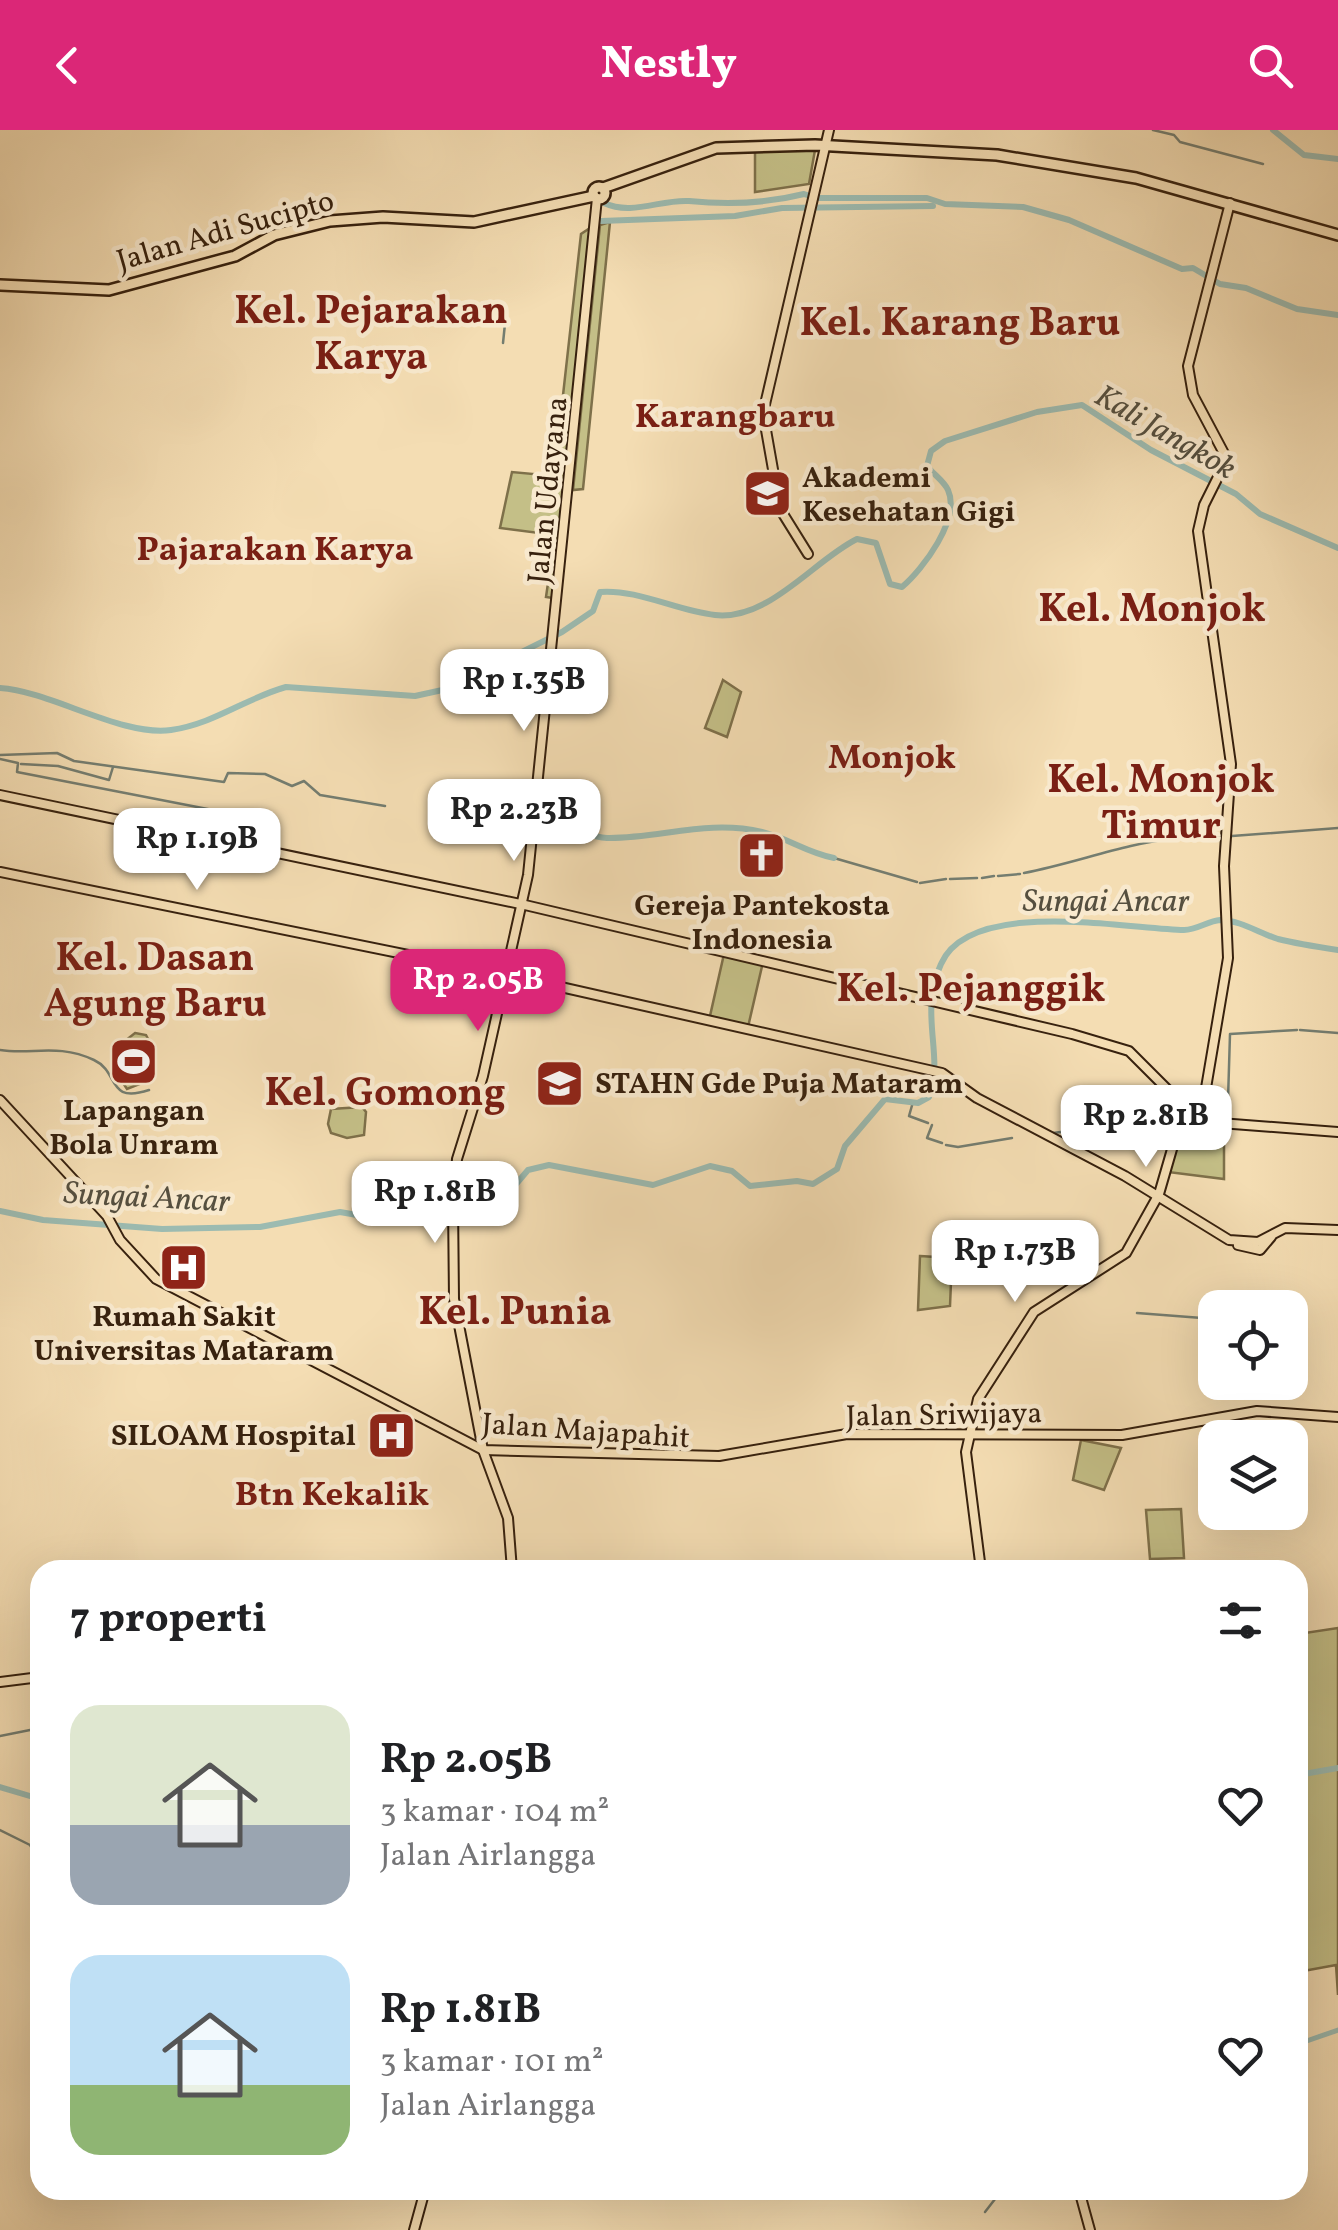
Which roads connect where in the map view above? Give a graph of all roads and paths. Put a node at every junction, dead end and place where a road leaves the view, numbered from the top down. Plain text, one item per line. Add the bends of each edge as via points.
1 (825, 145) edge
2 (599, 195) junction
3 (1228, 203) junction
4 (1338, 234) edge
5 (0, 285) edge
6 (808, 554) dead end
7 (0, 796) edge
8 (1223, 847) junction
9 (0, 872) edge
10 (1225, 873) junction
11 (524, 905) junction
12 (510, 976) junction
13 (0, 1102) edge
14 (1190, 1111) junction
15 (1338, 1132) edge
16 (1167, 1160) junction
17 (1156, 1195) junction
18 (1338, 1230) edge
19 (1229, 1236) junction
20 (1271, 1237) junction
21 (383, 1399) junction
22 (1338, 1418) edge
23 (966, 1436) junction
24 (485, 1447) junction
25 (511, 1560) edge
26 (978, 1560) edge
27 (30, 1678) edge
28 (0, 1682) edge
29 (420, 2200) edge
30 (1082, 2200) edge
31 (413, 2230) edge
32 (1090, 2230) edge

1 - 2 highway, Jalan Adi Sucipto via 708,149
1 - 3 highway, Jalan Adi Sucipto via 1036,160
1 - 6 main road via 763,412 780,509
2 - 5 highway, Jalan Adi Sucipto via 461,223 384,216 335,220 274,235 235,256 99,292
2 - 11 main road, Jalan Udayana
3 - 4 highway, Jalan Adi Sucipto
3 - 8 main road via 1184,374 1192,405 1222,456 1195,531 1232,767
7 - 11 main road
8 - 10 main road
8 - 10 main road
9 - 12 main road
10 - 14 main road via 1228,963 1206,1088 1202,1103
11 - 12 main road, Jalan Udayana
11 - 14 main road via 1129,1050
12 - 17 main road via 942,1072 977,1098
12 - 24 main road, Jalan Udayana via 456,1191 453,1235 459,1319
13 - 21 main road, Jalan Majapahit via 147,1272
14 - 15 main road via 1208,1122
14 - 16 main road
14 - 16 main road via 1178,1110
16 - 17 main road
17 - 19 main road
17 - 23 main road via 1128,1246 1034,1308 979,1395
18 - 20 main road via 1286,1228
19 - 20 main road via 1249,1243
19 - 20 main road via 1263,1249
21 - 24 main road, Jalan Majapahit
21 - 24 main road, Jalan Majapahit
22 - 23 main road, Jalan Sriwijaya via 1261,1413 1117,1438
23 - 24 main road, Jalan Sriwijaya via 841,1435 743,1455
23 - 26 main road
24 - 25 main road, Jalan Udayana via 508,1518
27 - 28 main road
29 - 31 main road
30 - 32 main road

